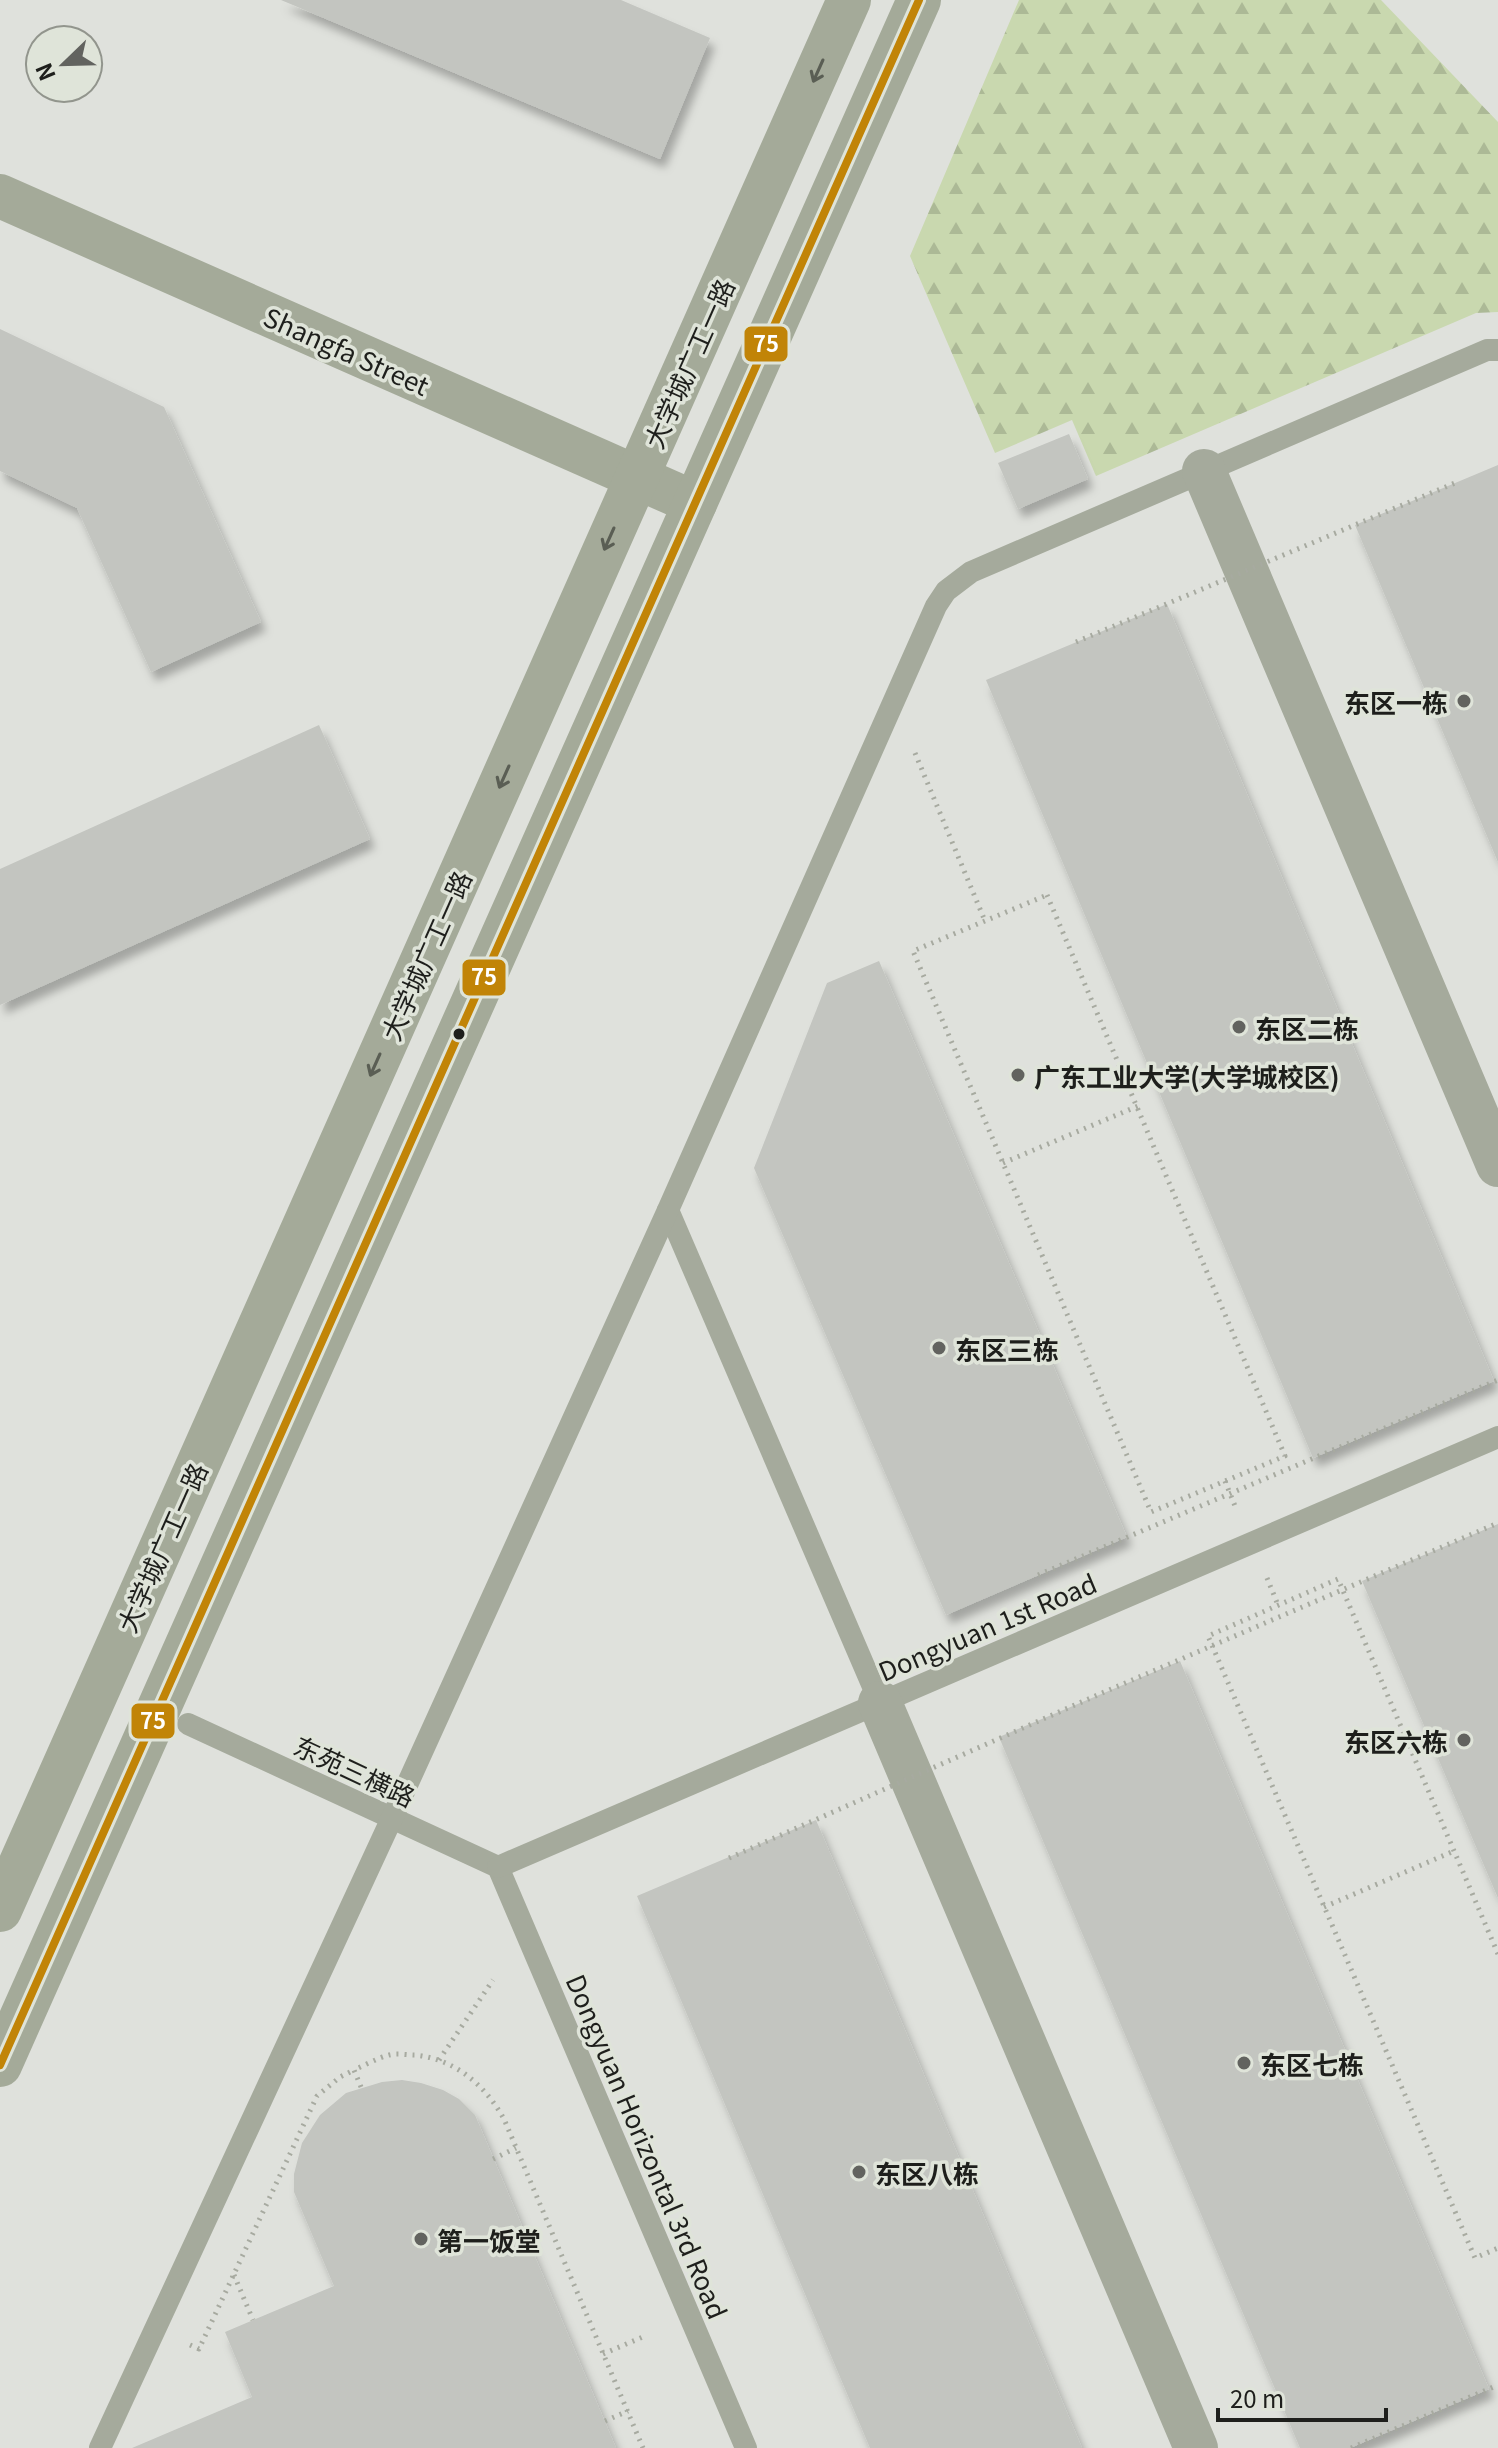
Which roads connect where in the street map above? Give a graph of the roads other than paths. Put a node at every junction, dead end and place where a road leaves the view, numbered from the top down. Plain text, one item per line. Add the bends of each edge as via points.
1 (849, 0) edge
2 (919, 0) edge
3 (0, 196) edge
4 (1498, 350) edge
5 (1204, 471) junction
6 (636, 479) junction
7 (695, 503) junction
8 (1498, 1165) edge
9 (668, 1210) junction
10 (1498, 1437) edge
11 (880, 1703) junction
12 (188, 1724) dead end
13 (392, 1818) junction
14 (498, 1867) junction
15 (0, 1910) edge
16 (0, 2065) edge
17 (100, 2448) edge
18 (746, 2448) edge
19 (1196, 2448) edge

1 -> 6 main road, 大学城广工一路
2 - 7 main road
3 - 6 main road, Shangfa Street
4 - 5 lane via 1487,350
5 - 8 street
5 - 9 lane via 959,578 946,591
6 - 7 main road, Shangfa Street
6 -> 15 main road, 大学城广工一路
7 - 16 main road
9 - 11 lane
9 - 13 lane
10 - 11 lane, Dongyuan 1st Road
11 - 14 lane, Dongyuan 1st Road
11 - 19 street
12 - 13 lane, 东苑三横路
13 - 14 lane, 东苑三横路
13 - 17 lane
14 - 18 lane, Dongyuan Horizontal 3rd Road

